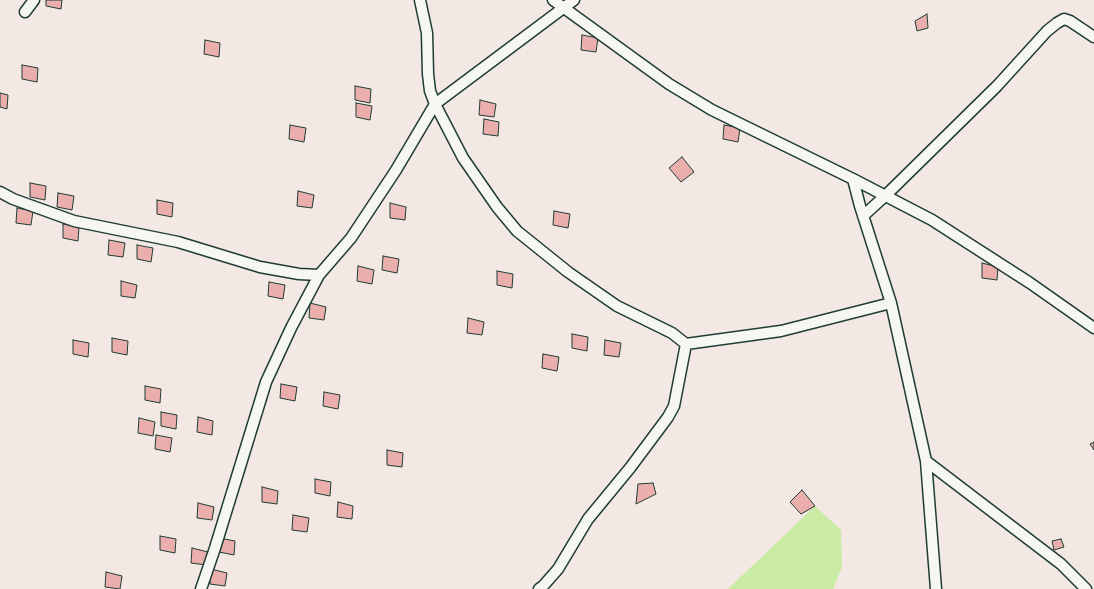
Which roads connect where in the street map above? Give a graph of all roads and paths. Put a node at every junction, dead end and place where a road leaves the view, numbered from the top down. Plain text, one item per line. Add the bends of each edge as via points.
1 (34, 0) edge
2 (420, 0) edge
3 (553, 0) edge
4 (574, 0) edge
5 (563, 7) junction
6 (25, 12) dead end
7 (1094, 37) edge
8 (436, 104) junction
9 (853, 178) junction
10 (0, 192) edge
11 (885, 196) junction
12 (863, 216) junction
13 (319, 275) junction
14 (891, 303) junction
15 (1094, 328) edge
16 (686, 344) junction
17 (926, 461) junction
18 (201, 589) edge
19 (539, 589) edge
20 (936, 589) edge
21 (1086, 589) edge

1 - 6 street
2 - 8 street via 427,33 430,91
3 - 5 street
4 - 5 street
5 - 8 street
5 - 9 street via 669,84 712,110
7 - 11 street via 1070,21 1064,19 1057,23
8 - 13 street via 351,238
8 - 16 street via 463,158 517,231 568,272 617,306 672,333
9 - 11 street
9 - 12 street
10 - 13 street via 74,221 178,242 260,267
11 - 12 street
11 - 15 street via 932,220
12 - 14 street
13 - 18 street via 266,382
14 - 16 street via 781,330
14 - 17 street
16 - 19 street via 674,406 668,418 588,519 558,569
17 - 20 street
17 - 21 street via 1061,564

